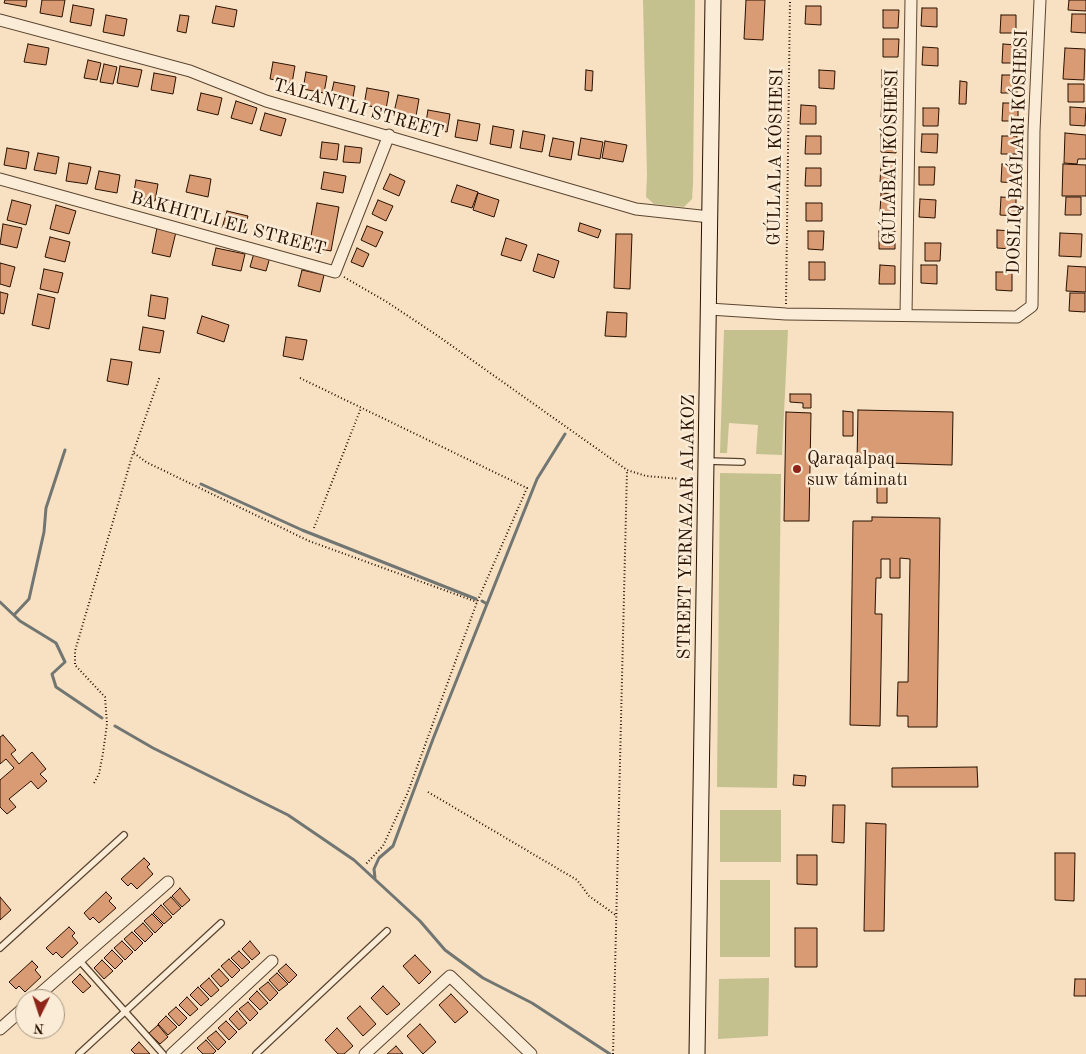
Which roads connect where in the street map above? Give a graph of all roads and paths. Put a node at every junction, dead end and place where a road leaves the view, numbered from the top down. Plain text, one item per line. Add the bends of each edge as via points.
1 (713, 0) edge
2 (790, 0) edge
3 (911, 0) edge
4 (1040, 0) edge
5 (0, 20) edge
6 (389, 135) junction
7 (0, 179) edge
8 (710, 217) junction
9 (335, 272) junction
10 (709, 309) junction
11 (786, 314) junction
12 (906, 315) junction
13 (160, 376) dead end
14 (300, 378) dead end
15 (361, 408) junction
16 (133, 453) junction
17 (707, 461) junction
18 (742, 462) dead end
19 (627, 470) junction
20 (706, 481) junction
21 (314, 528) dead end
22 (477, 602) junction
23 (94, 783) dead end
24 (428, 792) dead end
25 (124, 835) dead end
26 (366, 864) dead end
27 (168, 882) dead end
28 (617, 916) junction
29 (221, 924) dead end
30 (387, 931) dead end
31 (0, 948) edge
32 (79, 960) junction
33 (272, 961) dead end
34 (46, 989) edge
35 (125, 1012) junction
36 (15, 1016) edge
37 (0, 1029) edge
38 (79, 1054) edge
39 (163, 1054) edge
40 (172, 1054) edge
41 (256, 1054) edge
42 (365, 1054) edge
43 (531, 1054) edge
44 (613, 1054) edge
45 (697, 1054) edge

1 - 8 main road, STREET YERNAZAR ALAKOZ
2 - 11 path, GÚLLALA KÓSHESI
3 - 12 street, GÚLABAT KÓSHESI
4 - 12 street via 1034,131 1032,306 1017,317
5 - 6 street, TALANTLI STREET via 190,71 266,101
6 - 8 street, TALANTLI STREET via 636,209
6 - 9 street, BAKHITLI EL STREET
7 - 9 street, BAKHITLI EL STREET
8 - 10 main road, STREET YERNAZAR ALAKOZ
9 - 19 path via 387,302
10 - 11 street
10 - 17 main road, STREET YERNAZAR ALAKOZ
11 - 12 street
13 - 16 path
14 - 15 path
15 - 21 path
15 - 22 path via 527,488
16 - 22 path via 309,541
16 - 23 path via 75,651 75,665 105,697 107,724 99,774
17 - 18 lane
17 - 20 main road, STREET YERNAZAR ALAKOZ
19 - 20 path via 646,476
19 - 28 path
20 - 45 main road, STREET YERNAZAR ALAKOZ
22 - 26 path via 408,792 383,846
24 - 28 path via 577,880 589,896
25 - 31 lane
27 - 32 street
28 - 44 path
29 - 35 lane
30 - 41 lane
32 - 34 street
32 - 35 lane
33 - 40 street
35 - 38 lane
35 - 39 lane
36 - 37 street
42 - 43 street via 450,976

